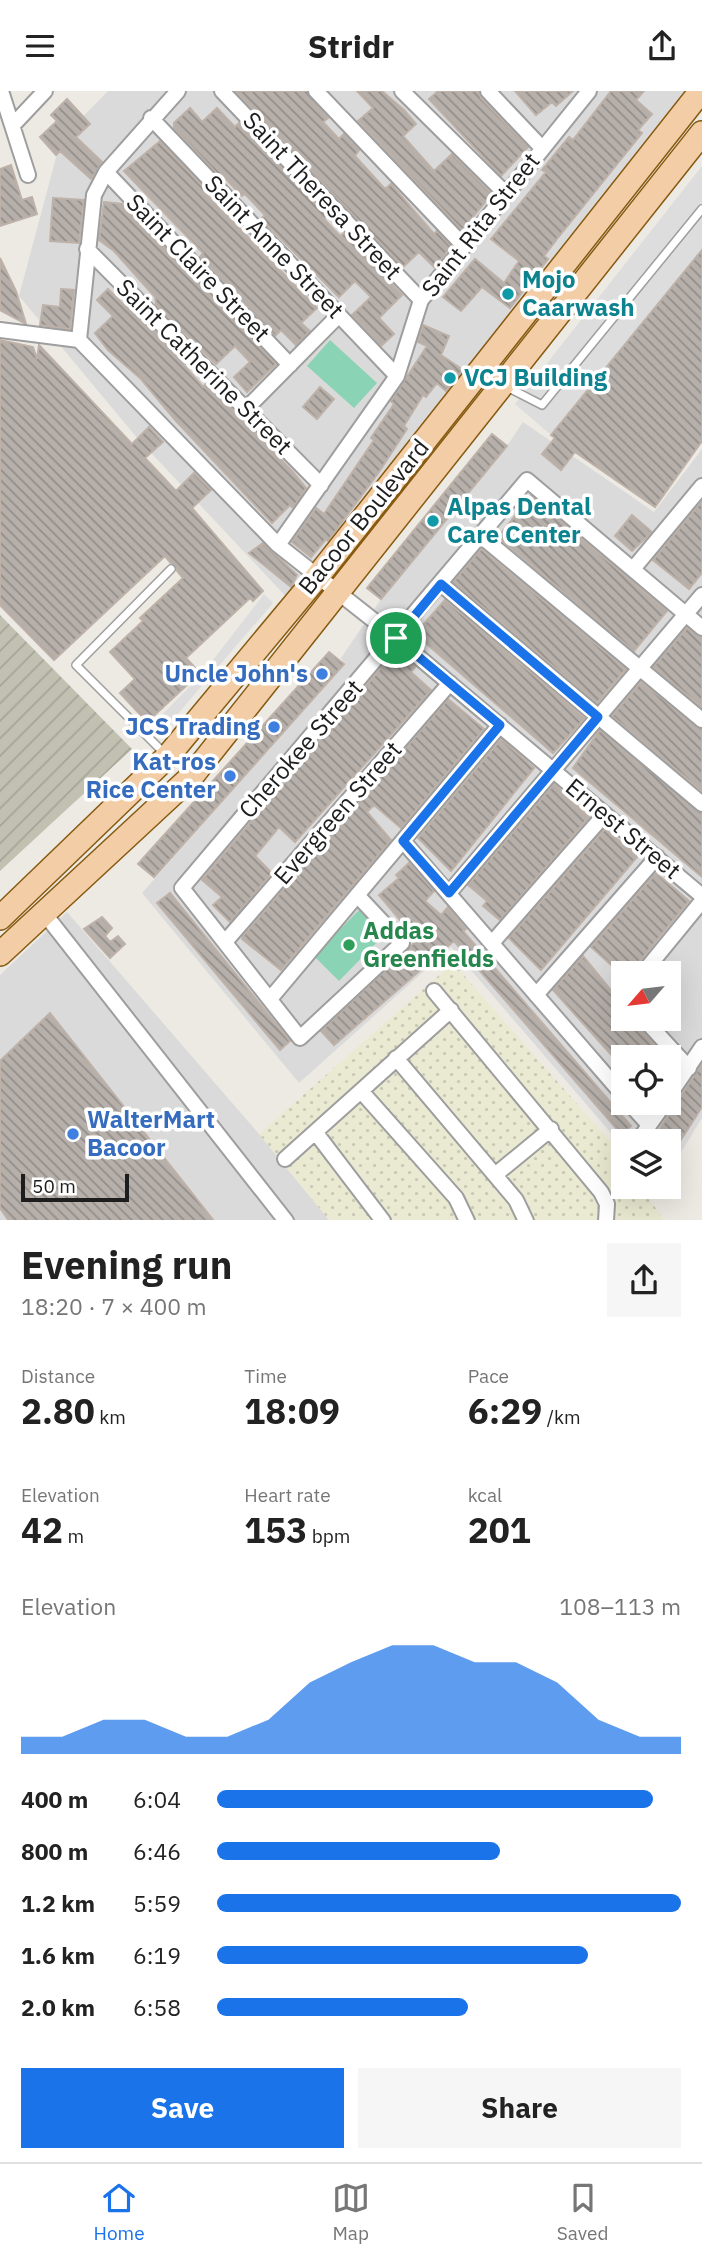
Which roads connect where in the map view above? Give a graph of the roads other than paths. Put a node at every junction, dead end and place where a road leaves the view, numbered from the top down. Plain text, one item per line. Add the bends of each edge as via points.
1 (1, 91) edge
2 (45, 91) edge
3 (178, 91) edge
4 (222, 91) edge
5 (316, 91) edge
6 (402, 91) edge
7 (488, 91) edge
8 (589, 91) edge
9 (701, 91) edge
10 (151, 118) junction
11 (13, 125) junction
12 (702, 133) edge
13 (542, 148) junction
14 (106, 172) junction
15 (28, 175) dead end
16 (506, 194) junction
17 (702, 209) edge
18 (463, 245) junction
19 (87, 249) junction
20 (421, 300) junction
21 (339, 315) junction
22 (0, 330) edge
23 (79, 340) junction
24 (290, 365) junction
25 (397, 376) junction
26 (501, 384) junction
27 (246, 409) junction
28 (321, 485) junction
29 (702, 487) edge
30 (481, 536) junction
31 (278, 545) junction
32 (171, 569) dead end
33 (633, 569) junction
34 (317, 577) junction
35 (441, 584) junction
36 (335, 592) junction
37 (702, 594) edge
38 (686, 614) junction
39 (702, 628) edge
40 (396, 638) junction
41 (639, 669) junction
42 (450, 683) junction
43 (598, 717) junction
44 (702, 720) edge
45 (500, 725) junction
46 (168, 757) junction
47 (553, 770) junction
48 (702, 804) edge
49 (605, 814) junction
50 (403, 841) junction
51 (657, 857) junction
52 (449, 893) junction
53 (357, 895) junction
54 (702, 898) edge
55 (44, 913) junction
56 (0, 918) edge
57 (225, 942) junction
58 (492, 943) junction
59 (0, 954) edge
60 (652, 961) edge
61 (434, 991) dead end
62 (536, 995) junction
63 (270, 999) junction
64 (450, 1010) junction
65 (655, 1031) edge
66 (702, 1047) edge
67 (396, 1058) junction
68 (689, 1068) junction
69 (681, 1079) edge
70 (611, 1081) edge
71 (361, 1091) junction
72 (640, 1115) edge
73 (656, 1115) edge
74 (649, 1125) junction
75 (551, 1129) junction
76 (646, 1129) edge
77 (316, 1133) junction
78 (285, 1159) dead end
79 (495, 1175) junction
80 (286, 1220) edge
81 (383, 1220) edge
82 (467, 1220) edge
83 (526, 1220) edge
84 (606, 1220) edge

1 - 11 street
2 - 11 street
3 - 10 street
4 - 20 street, Saint Theresa Street
5 - 18 street
6 - 16 street
7 - 13 street
8 - 13 street, Saint Rita Street
9 - 34 main road, Bacoor Boulevard
10 - 14 street
10 - 21 street, Saint Anne Street
11 - 15 street
12 - 26 main road, Bacoor Boulevard
13 - 16 street, Saint Rita Street
14 - 19 street via 94,195
14 - 24 street, Saint Claire Street
16 - 18 street, Saint Rita Street
17 - 26 lane via 542,405
18 - 20 street, Saint Rita Street
19 - 23 street
19 - 27 street, Saint Catherine Street
20 - 25 street, Saint Rita Street
21 - 24 street
21 - 25 street, Saint Anne Street
22 - 23 street
23 - 31 street
24 - 27 street
25 - 28 street, Saint Rita Street
26 - 36 main road, Bacoor Boulevard
27 - 28 street, Saint Catherine Street
28 - 31 street, Saint Rita Street
29 - 33 street
30 - 33 street, Cherokee Street via 527,480
30 - 35 street, Cherokee Street
30 - 41 street
31 - 34 street
32 - 46 lane via 76,665
33 - 38 street
34 - 36 street, Ernest Street
34 - 46 main road, Bacoor Boulevard
35 - 40 street, Cherokee Street
35 - 43 street
36 - 40 street, Ernest Street
36 - 55 main road, Bacoor Boulevard via 192,776
37 - 38 street
38 - 39 street
38 - 41 street
40 - 42 street, Ernest Street
40 - 57 street, Cherokee Street via 183,888
41 - 43 street
41 - 44 street
42 - 45 street, Ernest Street
42 - 57 street, Evergreen Street
43 - 47 street
43 - 48 street
45 - 47 street, Ernest Street
45 - 50 street
46 - 56 main road, Bacoor Boulevard
47 - 49 street, Ernest Street
47 - 52 street
49 - 51 street, Ernest Street
49 - 58 street
50 - 52 street
50 - 53 street
51 - 54 street, Ernest Street
51 - 62 street
52 - 58 street
53 - 63 street
53 - 63 street via 402,943 300,1038
54 - 60 street
55 - 59 main road, Bacoor Boulevard
55 - 80 street
57 - 63 street
58 - 62 street
61 - 64 street
62 - 70 street
64 - 67 street
64 - 75 street
65 - 68 street
66 - 68 street
67 - 71 street
67 - 79 street
68 - 69 street
71 - 77 street
71 - 82 street via 456,1198
72 - 74 street
73 - 74 street
74 - 76 street
75 - 79 street
75 - 84 street via 601,1192 607,1204
77 - 78 street
77 - 81 street
79 - 83 street

